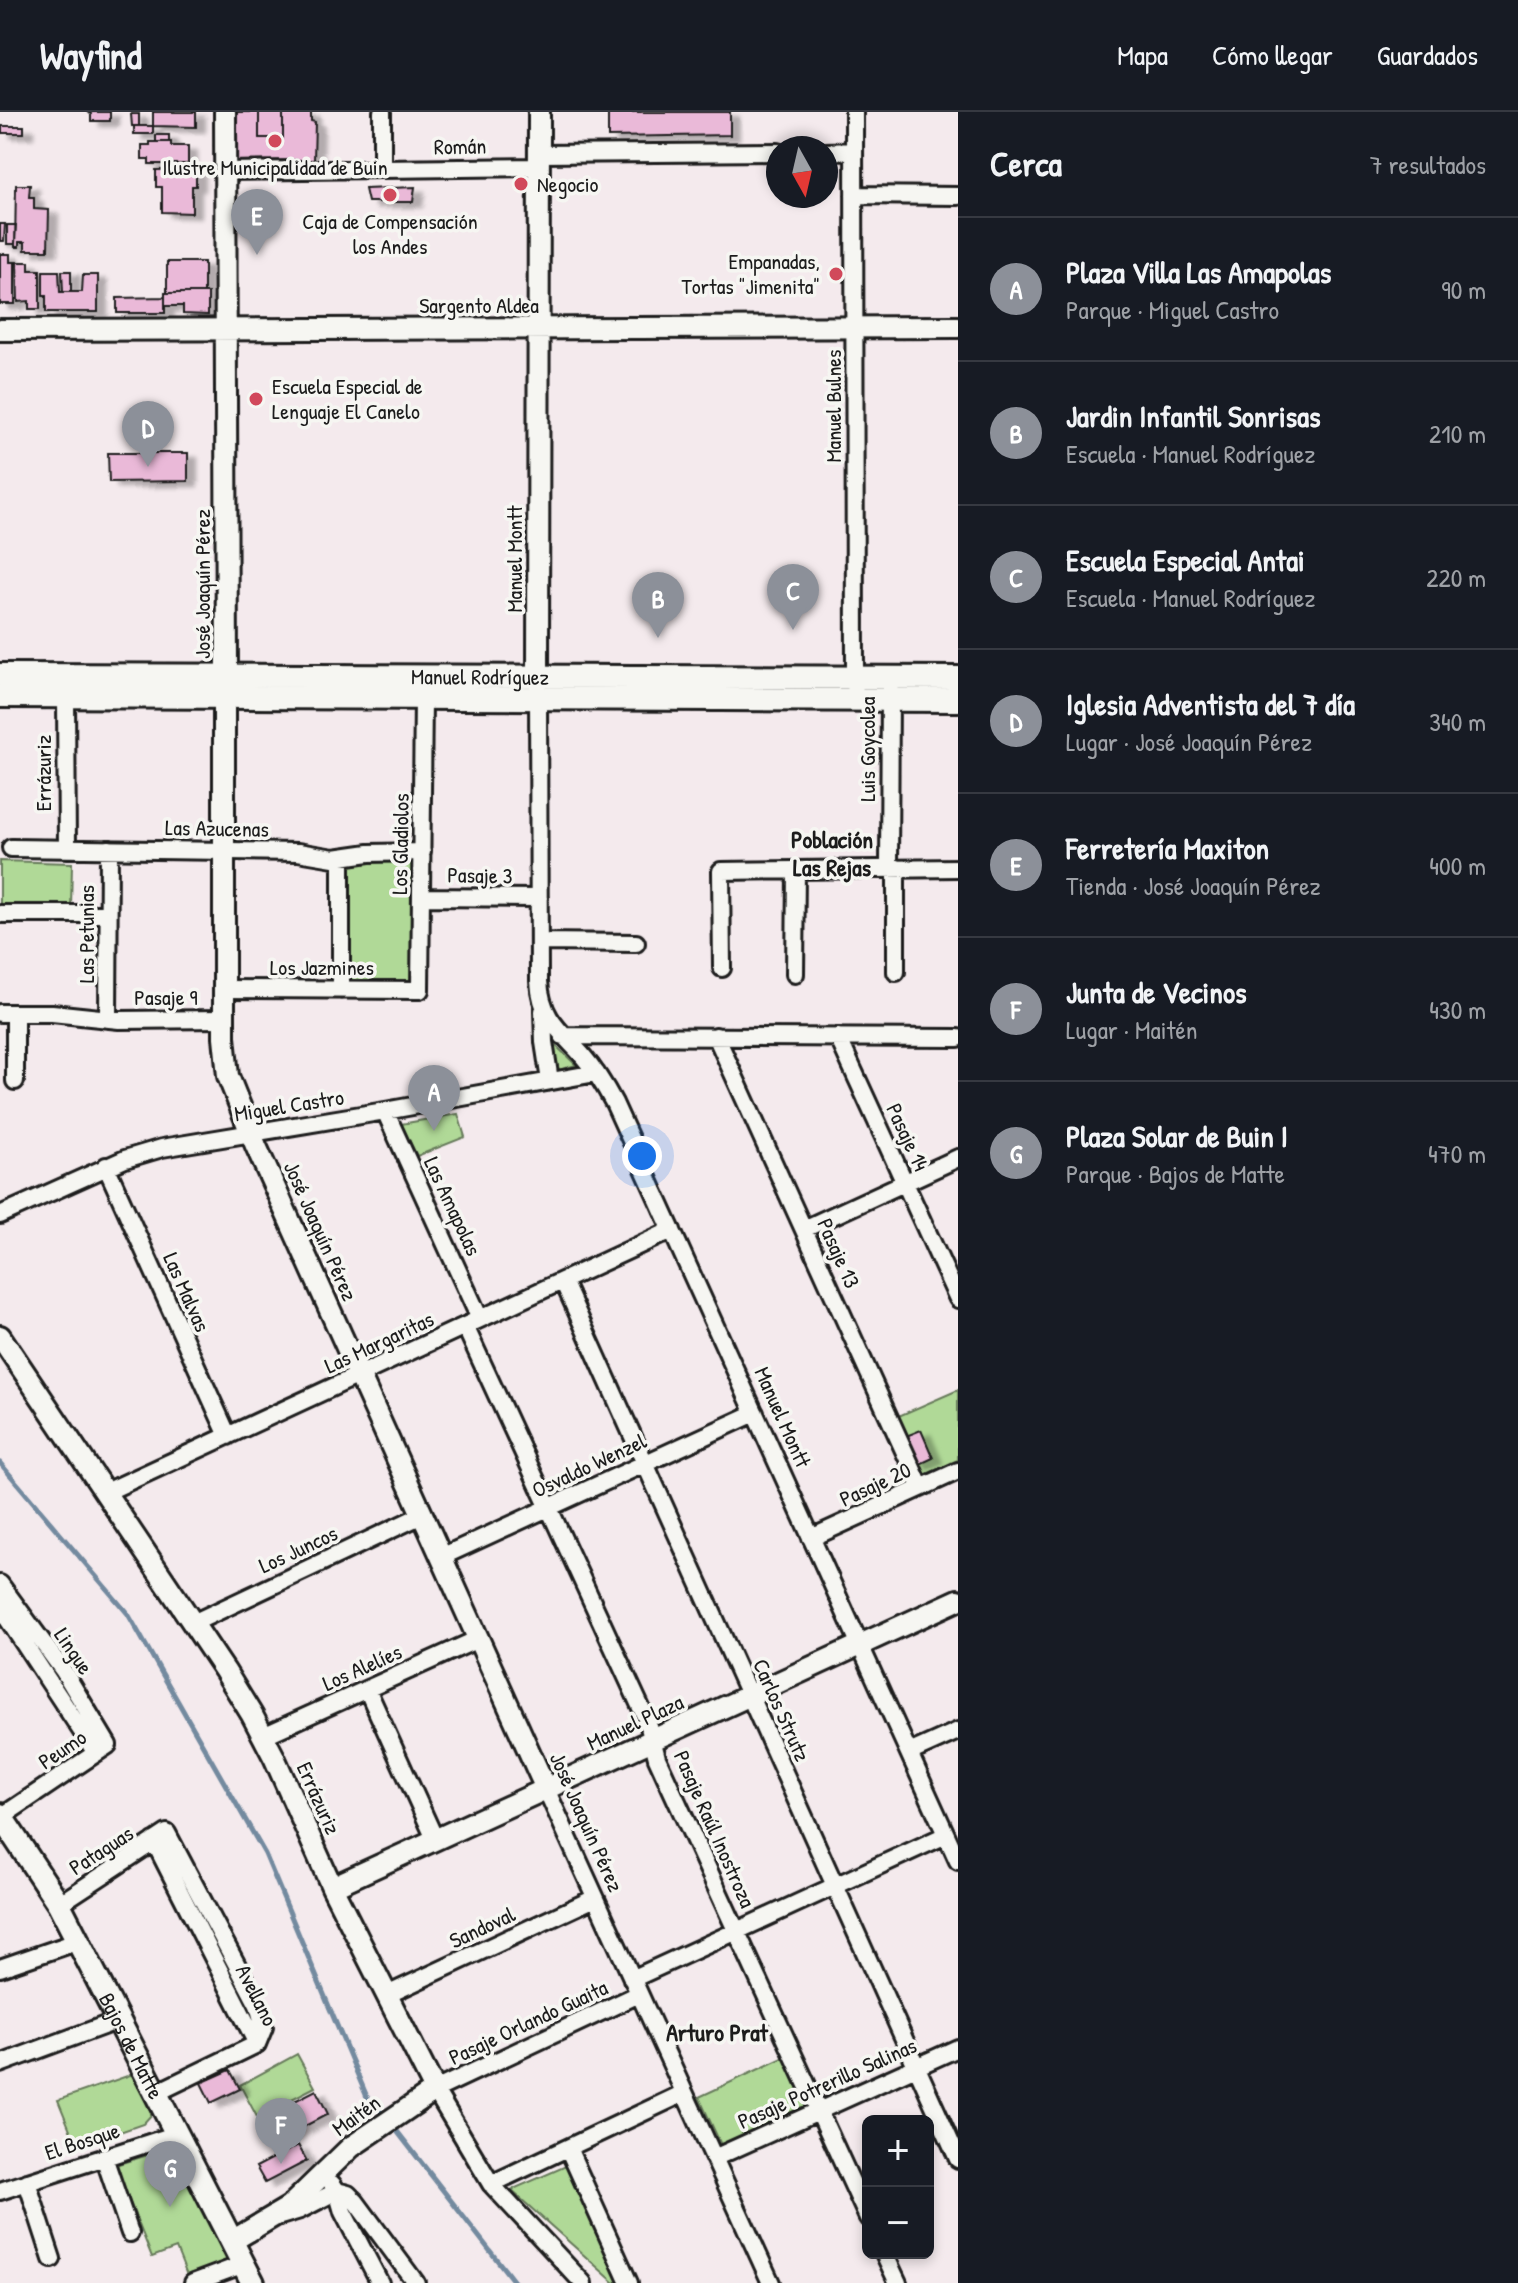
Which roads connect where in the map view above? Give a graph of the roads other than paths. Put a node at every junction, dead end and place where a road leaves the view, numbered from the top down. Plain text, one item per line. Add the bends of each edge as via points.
1 (225, 112) edge
2 (382, 112) edge
3 (539, 112) edge
4 (854, 112) edge
5 (854, 151) junction
6 (766, 152) edge
7 (838, 152) edge
8 (539, 161) junction
9 (382, 169) junction
10 (226, 171) junction
11 (854, 195) junction
12 (958, 196) edge
13 (958, 327) edge
14 (854, 328) junction
15 (226, 329) junction
16 (538, 329) junction
17 (0, 330) edge
18 (0, 675) edge
19 (958, 678) edge
20 (225, 686) junction
21 (538, 687) junction
22 (855, 688) junction
23 (890, 688) junction
24 (0, 696) edge
25 (66, 697) junction
26 (423, 698) junction
27 (958, 700) edge
28 (11, 848) dead end
29 (67, 849) junction
30 (109, 849) junction
31 (224, 850) junction
32 (422, 852) junction
33 (341, 857) junction
34 (893, 868) junction
35 (958, 868) edge
36 (796, 870) junction
37 (421, 897) junction
38 (539, 898) junction
39 (0, 914) edge
40 (108, 914) junction
41 (539, 942) junction
42 (636, 943) dead end
43 (722, 968) dead end
44 (896, 972) dead end
45 (795, 974) dead end
46 (224, 989) junction
47 (341, 990) junction
48 (420, 990) joint
49 (543, 1005) junction
50 (8, 1013) edge
51 (108, 1019) junction
52 (224, 1019) junction
53 (563, 1036) junction
54 (716, 1036) junction
55 (838, 1037) junction
56 (958, 1038) edge
57 (596, 1073) junction
58 (15, 1081) dead end
59 (550, 1081) junction
60 (385, 1111) junction
61 (251, 1134) junction
62 (958, 1158) edge
63 (106, 1166) junction
64 (905, 1183) junction
65 (0, 1215) edge
66 (804, 1229) junction
67 (672, 1230) junction
68 (563, 1281) junction
69 (958, 1299) edge
70 (472, 1323) junction
71 (0, 1336) edge
72 (359, 1375) junction
73 (755, 1413) junction
74 (228, 1436) junction
75 (646, 1463) junction
76 (958, 1471) edge
77 (921, 1488) junction
78 (104, 1493) junction
79 (549, 1508) junction
80 (422, 1515) junction
81 (811, 1538) junction
82 (441, 1557) junction
83 (0, 1584) edge
84 (958, 1600) edge
85 (0, 1607) edge
86 (193, 1623) junction
87 (478, 1639) junction
88 (860, 1645) junction
89 (367, 1689) junction
90 (751, 1695) junction
91 (958, 1731) edge
92 (263, 1736) junction
93 (652, 1740) junction
94 (102, 1749) junction
95 (909, 1753) junction
96 (546, 1789) junction
97 (1, 1816) edge
98 (946, 1835) junction
99 (160, 1837) joint
100 (435, 1839) junction
101 (958, 1861) edge
102 (836, 1886) junction
103 (332, 1887) junction
104 (595, 1898) junction
105 (59, 1904) junction
106 (737, 1931) junction
107 (79, 1941) junction
108 (0, 1968) edge
109 (636, 1986) junction
110 (387, 1995) junction
111 (119, 2020) junction
112 (958, 2048) edge
113 (0, 2064) edge
114 (917, 2067) junction
115 (435, 2090) junction
116 (156, 2093) junction
117 (684, 2093) junction
118 (819, 2111) junction
119 (177, 2134) junction
120 (568, 2148) junction
121 (104, 2157) junction
122 (714, 2158) junction
123 (958, 2159) edge
124 (325, 2173) junction
125 (27, 2182) junction
126 (491, 2184) junction
127 (0, 2191) edge
128 (337, 2191) junction
129 (862, 2205) edge
130 (276, 2217) junction
131 (130, 2233) dead end
132 (232, 2241) junction
133 (52, 2259) dead end
134 (887, 2259) edge
135 (248, 2274) edge
136 (193, 2283) edge
137 (380, 2283) edge
138 (416, 2283) edge
139 (583, 2283) edge
140 (629, 2283) edge
141 (771, 2283) edge
142 (898, 2283) edge

1 - 10 street, José Joaquín Pérez
2 - 9 street
3 - 8 street, Manuel Montt
4 - 5 street, Manuel Bulnes
5 - 7 street
5 - 11 street, Manuel Bulnes
6 - 8 street, Román
8 - 9 street, Román
8 - 16 street, Manuel Montt
9 - 10 street, Román
10 - 15 street, José Joaquín Pérez
11 - 12 street
11 - 14 street, Manuel Bulnes
13 - 14 street, Sargento Aldea
14 - 16 street, Sargento Aldea
14 - 22 street, Manuel Bulnes
15 - 16 street, Sargento Aldea
15 - 17 street, Sargento Aldea
15 - 20 street, José Joaquín Pérez
16 - 21 street, Manuel Montt
18 - 20 main road, Manuel Rodríguez
19 - 23 main road, Manuel Rodríguez
20 - 21 main road, Manuel Rodríguez
20 - 25 main road, Manuel Rodríguez
20 - 26 main road, Manuel Rodríguez
20 - 31 street, José Joaquín Pérez
21 - 22 main road, Manuel Rodríguez
21 - 26 main road, Manuel Rodríguez
21 - 38 street, Manuel Montt
22 - 23 main road, Manuel Rodríguez
23 - 27 main road, Manuel Rodríguez
23 - 34 street, Luis Goycolea
24 - 25 main road, Manuel Rodríguez
25 - 29 street, Errázuriz
26 - 32 street, Los Gladiolos
28 - 29 street, Las Azucenas
29 - 30 street, Las Azucenas
30 - 31 street, Las Azucenas
30 - 40 street, Las Petunias
31 - 33 street, Las Azucenas
31 - 46 street, José Joaquín Pérez
32 - 33 street, Las Azucenas
32 - 37 street, Los Gladiolos
33 - 47 street
34 - 35 street
34 - 36 street
34 - 44 street, Luis Goycolea
36 - 43 street via 721,871
36 - 45 street
37 - 38 street, Pasaje 3
37 - 48 street, Los Gladiolos
38 - 41 street, Manuel Montt
39 - 40 street
40 - 51 street, Las Petunias
41 - 42 street
41 - 49 street, Manuel Montt
46 - 47 street, Los Jazmines
46 - 52 street, José Joaquín Pérez
47 - 48 street, Los Jazmines
49 - 53 street, Manuel Montt
49 - 59 street, Manuel Montt
50 - 51 street, Pasaje 9
50 - 58 street
51 - 52 street, Pasaje 9
52 - 61 street, José Joaquín Pérez via 228,1076
53 - 54 street
53 - 57 street, Manuel Montt
54 - 55 street
54 - 66 street, Pasaje 13
55 - 56 street
55 - 64 street, Pasaje 14
57 - 59 street, Miguel Castro
57 - 67 street, Manuel Montt
59 - 60 street, Miguel Castro
60 - 61 street, Miguel Castro
60 - 70 street, Las Amapolas
61 - 63 street, Miguel Castro via 162,1148
61 - 72 street, José Joaquín Pérez
62 - 64 street
63 - 65 street, Miguel Castro
63 - 74 street, Las Malvas
64 - 66 street
64 - 69 street, Pasaje 14
66 - 77 street, Pasaje 13
67 - 68 street, Las Margaritas
67 - 73 street, Manuel Montt
68 - 70 street, Las Margaritas
68 - 75 street, Carlos Strutz
70 - 72 street, Las Margaritas
70 - 79 street, Pasaje Raúl Inostroza
71 - 78 street, Errázuriz
72 - 74 street, Las Margaritas
72 - 80 street, José Joaquín Pérez
73 - 75 street, Osvaldo Wenzel
73 - 81 street, Manuel Montt
74 - 78 street, Las Margaritas
75 - 79 street, Osvaldo Wenzel
75 - 90 street, Carlos Strutz
76 - 77 street, Pasaje 20
77 - 81 street, Pasaje 20
78 - 86 street, Errázuriz
79 - 82 street, Osvaldo Wenzel
79 - 93 street, Pasaje Raúl Inostroza
80 - 82 street, José Joaquín Pérez
80 - 86 street, Los Juncos
81 - 88 street, Manuel Montt
82 - 87 street, José Joaquín Pérez
83 - 94 street, Lingue via 63,1670
84 - 88 street, Manuel Plaza
85 - 94 street, Lingue
86 - 92 street, Errázuriz
87 - 89 street, Los Alelíes
87 - 96 street, José Joaquín Pérez
88 - 90 street, Manuel Plaza
88 - 95 street, Manuel Montt
89 - 92 street, Los Alelíes
89 - 100 street
90 - 93 street, Manuel Plaza
90 - 102 street, Carlos Strutz
91 - 95 street
92 - 103 street, Errázuriz
93 - 96 street, Manuel Plaza
93 - 106 street, Pasaje Raúl Inostroza
94 - 97 street, Peumo
95 - 98 street, Manuel Montt
96 - 100 street, Manuel Plaza
96 - 104 street, José Joaquín Pérez
97 - 105 main road, Bajos de Matte
98 - 101 street, Manuel Montt
98 - 102 street, Pasaje Orlando Guaita
99 - 105 street, Pataguas
99 - 116 street, Avellano via 258,2005 264,2027 257,2044
100 - 103 street, Manuel Plaza
102 - 106 street, Pasaje Orlando Guaita
102 - 114 street, Carlos Strutz
103 - 110 street, Errázuriz
104 - 109 street, José Joaquín Pérez
104 - 110 street, Sandoval
105 - 107 main road, Bajos de Matte
106 - 109 street, Pasaje Orlando Guaita
106 - 118 street, Pasaje Raúl Inostroza
107 - 108 street
107 - 111 main road, Bajos de Matte
109 - 115 street, Pasaje Orlando Guaita
109 - 117 street, José Joaquín Pérez
110 - 115 street, Errázuriz
111 - 113 street
111 - 116 main road, Bajos de Matte
112 - 114 street, Pasaje Potrerillo Salinas
114 - 118 street, Pasaje Potrerillo Salinas
114 - 123 street, Carlos Strutz
115 - 124 street, Maitén via 351,2147
115 - 126 street, Errázuriz
116 - 119 main road, Bajos de Matte
117 - 120 street
117 - 122 street, José Joaquín Pérez
118 - 122 street, Pasaje Potrerillo Salinas
118 - 129 street, Pasaje Raúl Inostroza
119 - 121 street, El Bosque
119 - 132 main road, Bajos de Matte
120 - 126 street
120 - 140 street
121 - 125 street, El Bosque
121 - 131 street
122 - 141 street, José Joaquín Pérez
124 - 128 street
124 - 130 street, Maitén
125 - 127 street, El Bosque
125 - 133 street
126 - 139 street, Errázuriz
128 - 130 street, Maitén
128 - 137 street
128 - 138 street via 356,2202
130 - 132 street, Maitén
132 - 135 main road, Bajos de Matte
134 - 142 street
135 - 136 street

